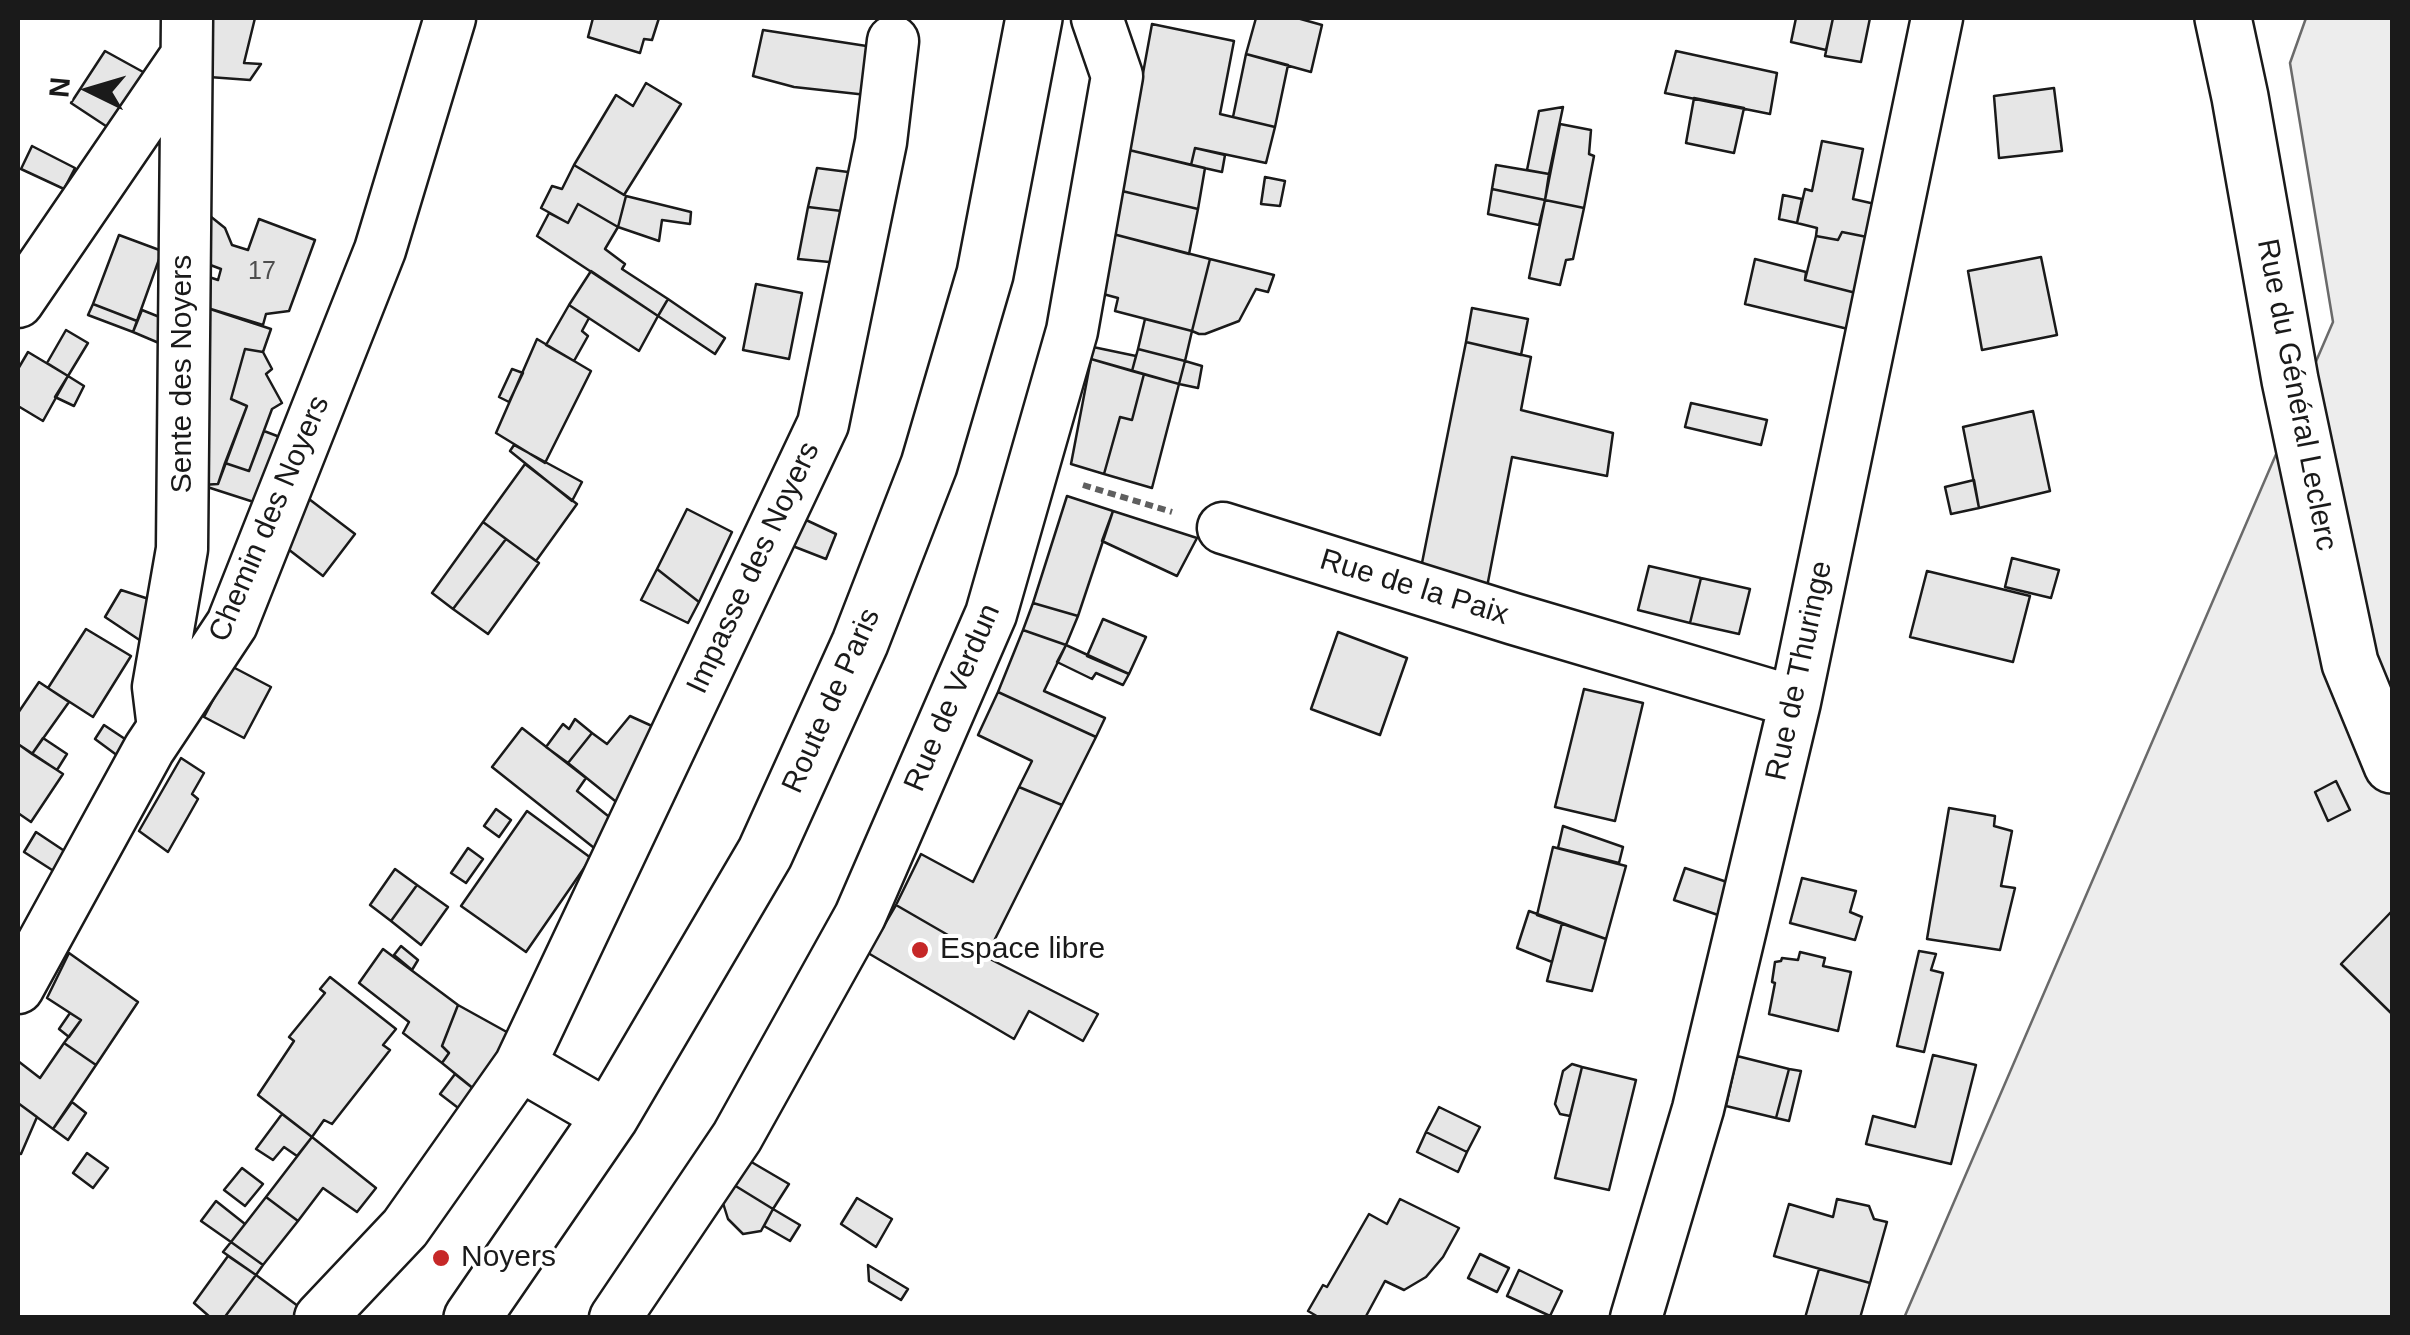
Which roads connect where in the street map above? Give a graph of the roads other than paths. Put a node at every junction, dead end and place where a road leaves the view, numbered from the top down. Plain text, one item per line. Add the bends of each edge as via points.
1 (450, 18) edge
2 (1034, 18) edge
3 (1097, 18) edge
4 (1937, 18) edge
5 (2223, 18) edge
6 (186, 37) edge
7 (893, 41) dead end
8 (18, 302) edge
9 (1223, 528) road end
10 (1795, 702) junction
11 (163, 728) junction
12 (2392, 765) edge
13 (18, 988) edge
14 (520, 1065) junction
15 (610, 1117) junction
16 (320, 1318) edge
17 (472, 1318) edge
18 (615, 1318) edge
19 (1636, 1318) edge

1 - 11 street, Chemin des Noyers via 380,250 232,624
2 - 15 main road, Route de Paris via 985,274 929,465 860,643 765,853
3 - 18 street, Rue de Verdun via 1117,76 1072,331 991,614 860,916 738,1137
4 - 10 street, Rue de Thuringe
5 - 12 main road, Rue du Général Leclerc via 2350,663
6 - 8 street
6 - 11 street, Sente des Noyers via 182,548 158,687
7 - 14 street, Impasse des Noyers via 880,142 823,424
9 - 10 street, Rue de la Paix
10 - 19 street, Rue de Thuringe via 1698,1109
11 - 13 street, Chemin des Noyers
14 - 15 street
14 - 16 street via 406,1228
15 - 17 main road, Route de Paris

